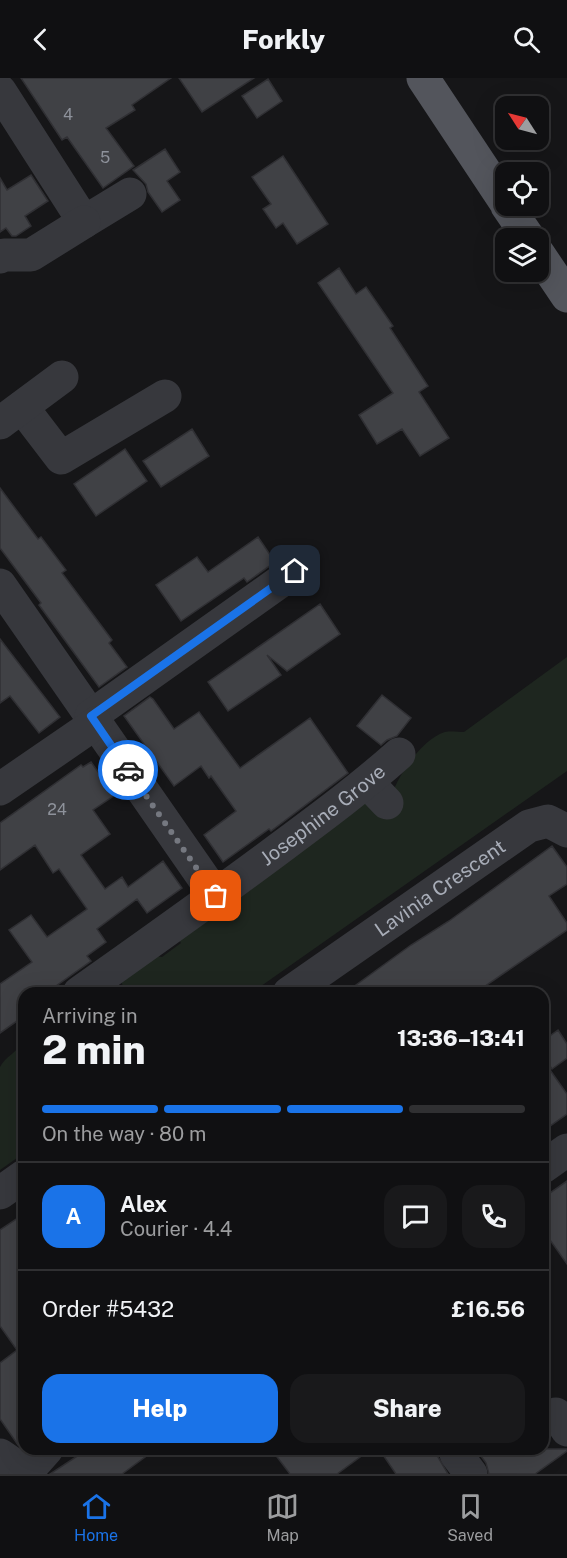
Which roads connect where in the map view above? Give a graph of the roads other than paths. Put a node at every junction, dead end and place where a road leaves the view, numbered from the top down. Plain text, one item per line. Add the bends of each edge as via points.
1 (423, 78) edge
2 (0, 91) edge
3 (495, 187) edge
4 (130, 194) dead end
5 (84, 222) junction
6 (16, 256) edge
7 (549, 269) edge
8 (567, 296) edge
9 (62, 377) dead end
10 (165, 396) dead end
11 (11, 415) edge
12 (295, 571) dead end
13 (0, 585) edge
14 (93, 719) junction
15 (399, 754) dead end
16 (0, 789) edge
17 (567, 831) edge
18 (216, 896) junction
19 (326, 983) edge
20 (88, 987) edge
21 (311, 987) edge
22 (567, 1150) edge
23 (549, 1163) edge
24 (18, 1180) edge
25 (0, 1193) edge

1 - 3 main road
2 - 5 street
4 - 5 street
5 - 6 street
7 - 8 main road
9 - 11 street
10 - 11 street via 61,458
12 - 14 street
13 - 14 street
14 - 16 street
14 - 18 street
15 - 18 street, Josephine Grove via 377,793 254,868
17 - 19 street, Lavinia Crescent via 548,821 529,826
18 - 20 street, Josephine Grove
19 - 21 street, Lavinia Crescent
22 - 23 street
24 - 25 street

